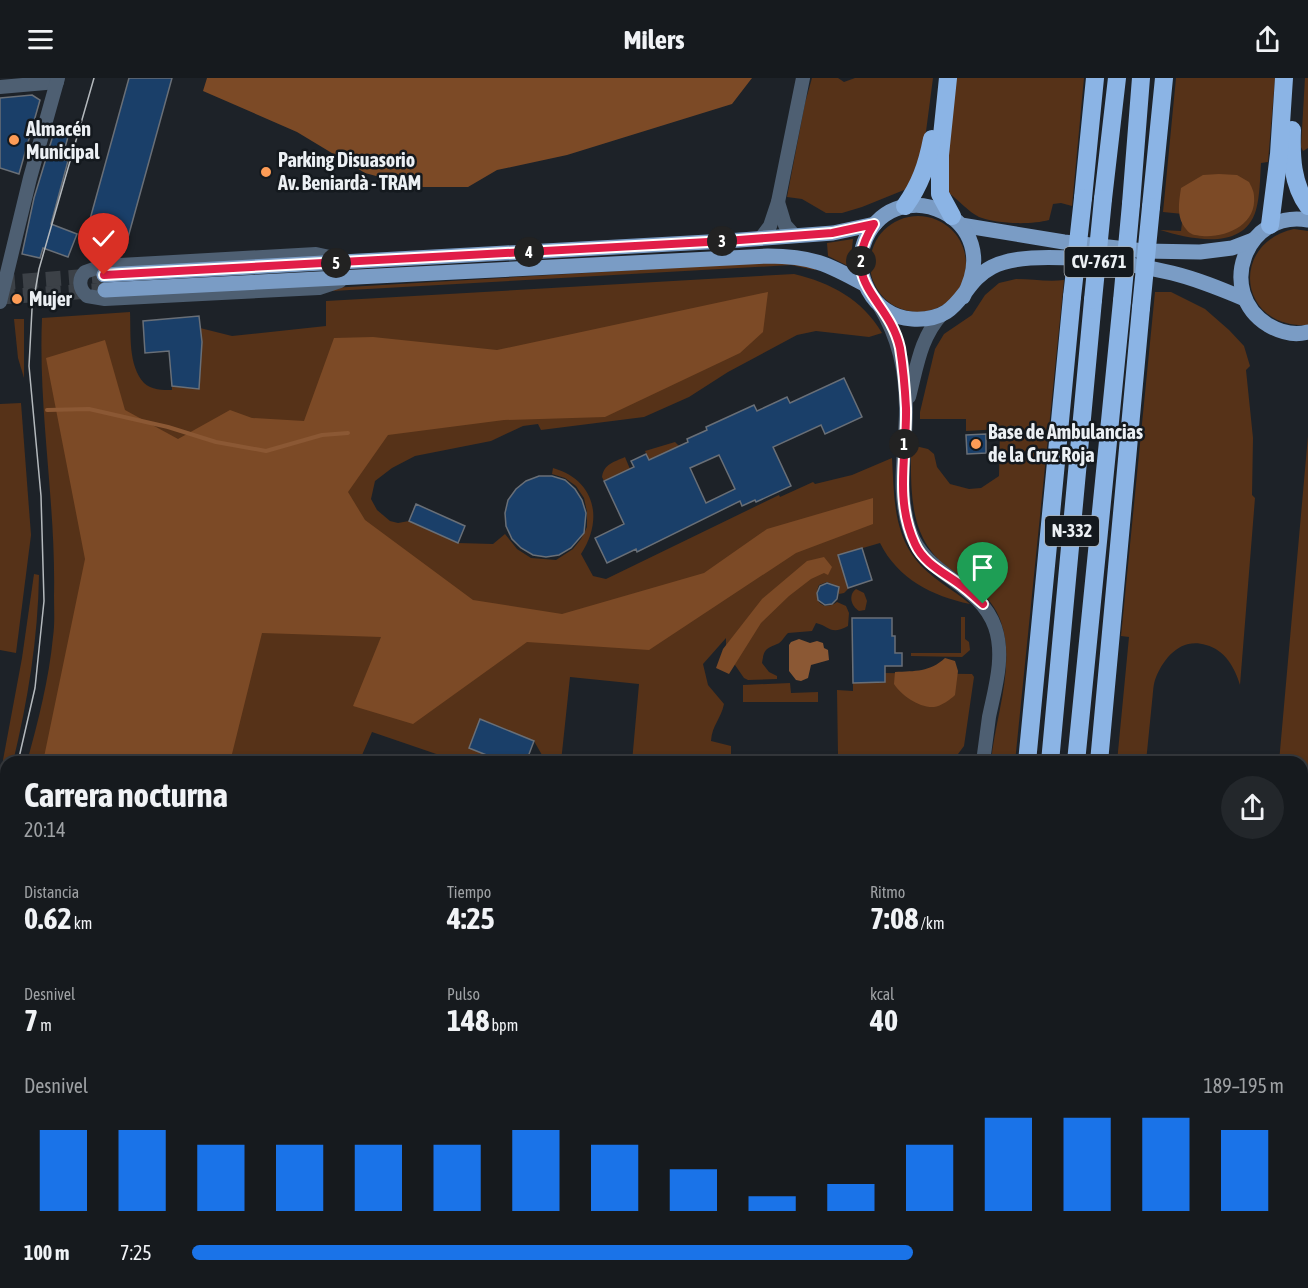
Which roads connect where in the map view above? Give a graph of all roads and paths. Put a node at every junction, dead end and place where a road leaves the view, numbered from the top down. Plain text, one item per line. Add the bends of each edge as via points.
1 (803, 78) edge
2 (940, 78) edge
3 (948, 78) edge
4 (1095, 78) edge
5 (1117, 78) edge
6 (1141, 78) edge
7 (1164, 78) edge
8 (1284, 78) edge
9 (1294, 78) edge
10 (57, 80) edge
11 (0, 87) edge
12 (778, 202) junction
13 (905, 206) junction
14 (1308, 206) edge
15 (1308, 220) edge
16 (957, 221) junction
17 (874, 224) junction
18 (1270, 225) junction
19 (794, 235) junction
20 (760, 238) junction
21 (1252, 240) junction
22 (353, 269) junction
23 (104, 282) tunnel mouth
24 (1, 283) edge
25 (864, 284) junction
26 (963, 297) junction
27 (1245, 298) junction
28 (0, 302) edge
29 (879, 305) junction
30 (942, 315) junction
31 (1308, 332) edge
32 (906, 408) junction
33 (984, 756) edge
34 (1028, 756) edge
35 (1051, 756) edge
36 (1077, 756) edge
37 (1100, 756) edge

1 - 12 street
2 - 13 highway via 928,160
3 - 16 highway via 940,194
4 - 34 highway, bridge
5 - 35 highway, N-332, bridge
6 - 36 highway, N-332, bridge
7 - 37 highway, N-332, bridge
8 - 18 highway
9 - 14 highway via 1293,168 1298,189
10 - 11 street
10 - 24 street
12 - 19 street via 785,225
12 - 20 street via 770,226
13 - 16 main road, CV-7671 via 938,208
13 - 17 main road
15 - 18 main road via 1284,220
16 - 21 main road, CV-7671 via 1064,242 1143,251 1200,252 1232,248
16 - 26 main road, CV-7671 via 970,238 974,261 971,283
17 - 19 main road via 832,233
17 - 25 main road via 861,253
18 - 21 main road
19 - 20 main road
20 - 22 main road
21 - 27 main road via 1241,268
22 - 22 street via 316,254 95,267 85,272 80,282 87,296 105,299 319,288
22 - 23 main road
22 - 25 main road via 768,256 811,259
24 - 28 street
25 - 29 main road
26 - 27 main road, CV-7671 via 983,272 1004,262 1067,258 1172,273
26 - 30 main road, CV-7671
27 - 31 main road via 1253,312 1275,329
29 - 30 main road via 909,319
29 - 32 street via 900,349
30 - 32 street via 925,339
32 - 33 street via 902,492 915,546 936,568 983,604 995,627 998,673

